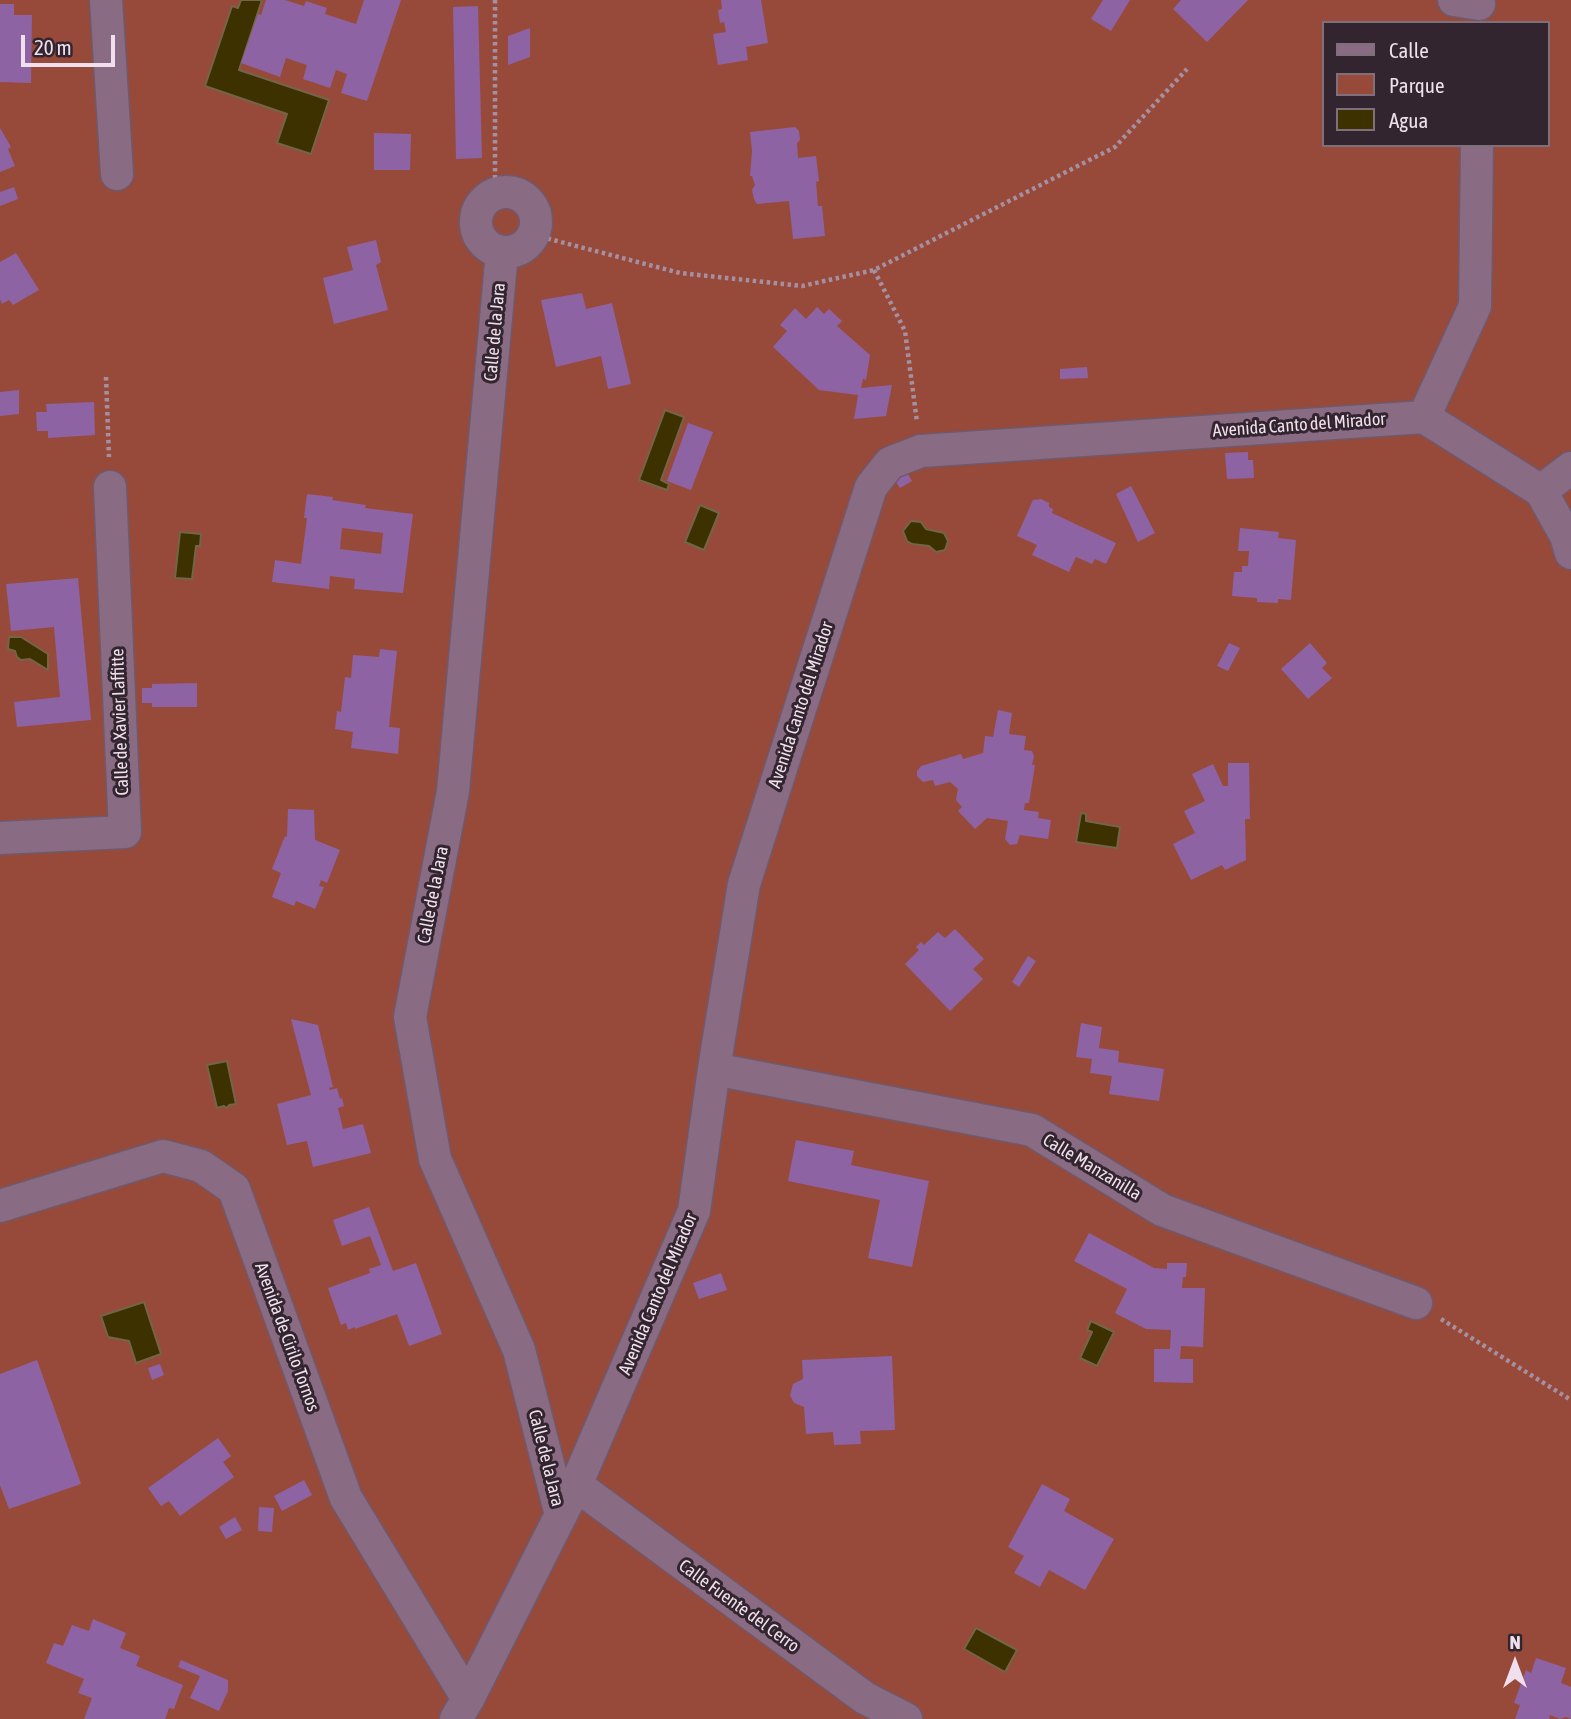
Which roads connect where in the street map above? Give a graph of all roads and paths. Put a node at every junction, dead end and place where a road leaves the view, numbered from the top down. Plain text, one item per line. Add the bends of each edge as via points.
1 (106, 0) edge
2 (495, 0) edge
3 (1187, 69) dead end
4 (1477, 147) edge
5 (117, 174) dead end
6 (495, 194) junction
7 (534, 235) junction
8 (502, 252) junction
9 (874, 270) junction
10 (106, 377) dead end
11 (1423, 417) junction
12 (921, 451) junction
13 (1571, 468) edge
14 (110, 487) joint
15 (1541, 491) junction
16 (1571, 553) edge
17 (0, 838) edge
18 (714, 1069) junction
19 (0, 1206) edge
20 (1416, 1303) joint
21 (1571, 1400) edge
22 (576, 1485) junction
23 (561, 1515) junction
24 (462, 1709) edge
25 (906, 1719) edge

1 - 5 street
2 - 6 path
3 - 9 path via 1115,147
4 - 11 street via 1475,306
6 - 7 street via 506,191 528,200 535,211
6 - 8 street via 478,209 477,232 482,242
7 - 8 street via 515,251
7 - 9 path via 680,273 802,286
8 - 23 street, Calle de la Jara via 453,791 410,1017 435,1158 519,1350
9 - 12 path via 905,331
10 - 14 path
11 - 12 street, Avenida Canto del Mirador
11 - 15 street
12 - 18 street, Avenida Canto del Mirador via 890,463 871,487 744,884
13 - 15 street
14 - 17 street, Calle de Xavier Laffitte via 125,832
15 - 16 street
18 - 20 street, Calle Manzanilla via 1032,1130 1162,1210
18 - 22 street, Avenida Canto del Mirador via 695,1211
19 - 24 street, Avenida de Cirilo Tornos via 163,1156 201,1167 234,1189 346,1498
20 - 21 path
22 - 23 street, Avenida Canto del Mirador
22 - 25 street, Calle Fuente del Cerro via 865,1698
23 - 24 street, Avenida Canto del Mirador

